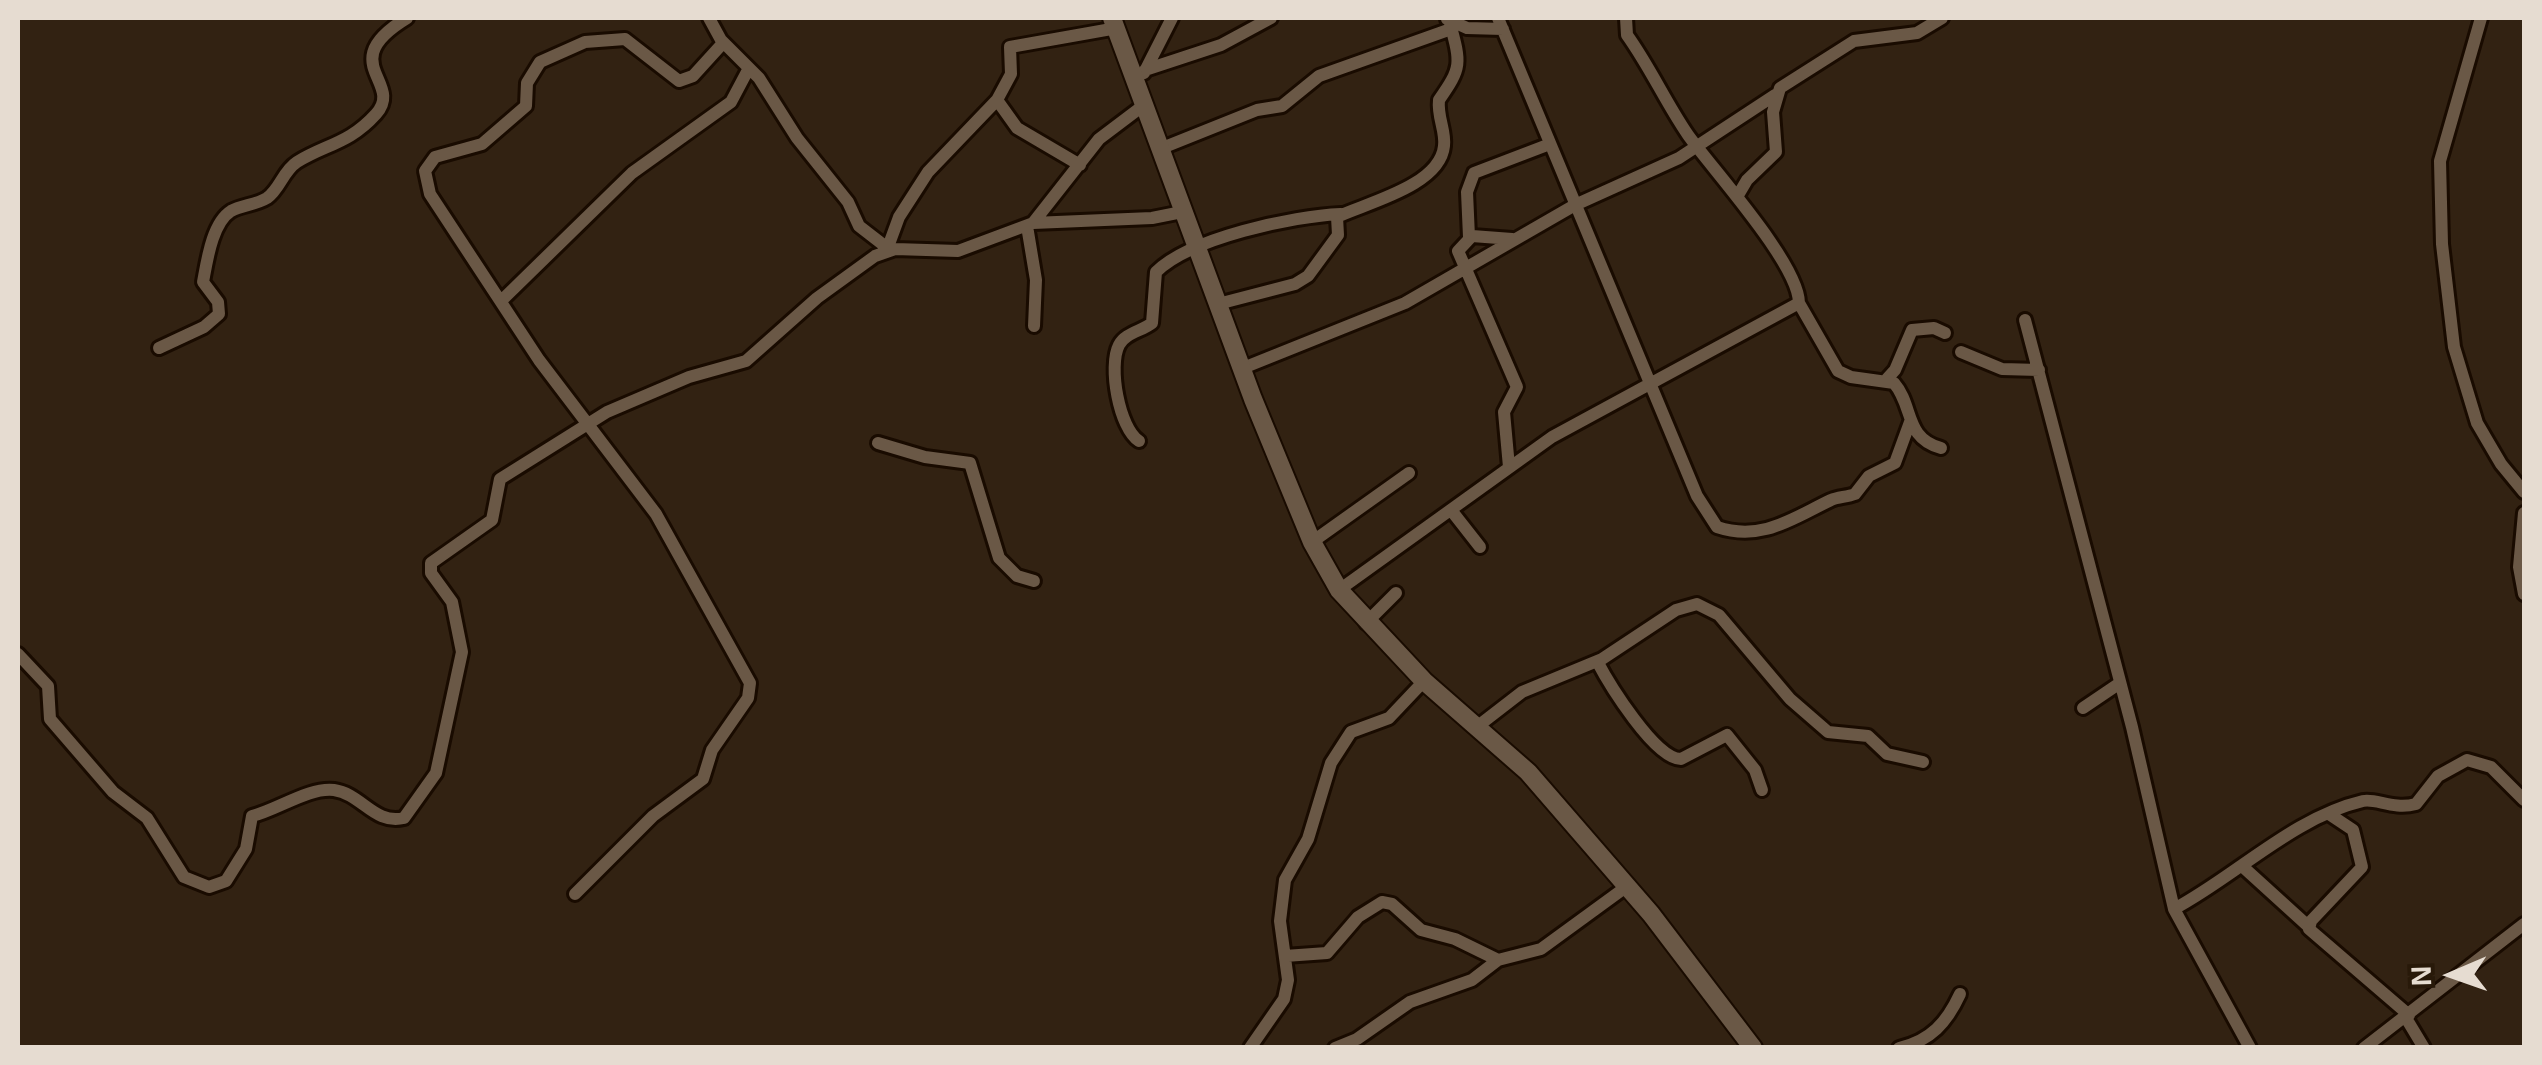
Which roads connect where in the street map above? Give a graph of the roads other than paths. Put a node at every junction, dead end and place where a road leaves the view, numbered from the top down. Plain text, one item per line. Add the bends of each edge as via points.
1 (407, 18) edge
2 (709, 18) edge
3 (1172, 18) edge
4 (1271, 18) edge
5 (1626, 18) edge
6 (1942, 18) edge
7 (2482, 18) edge
8 (1114, 23) edge
9 (1449, 23) edge
10 (1500, 23) edge
11 (722, 43) junction
12 (749, 68) junction
13 (1141, 77) junction
14 (1775, 96) junction
15 (997, 100) junction
16 (1144, 105) junction
17 (1550, 144) junction
18 (1698, 147) junction
19 (1162, 148) junction
20 (1080, 166) junction
21 (1737, 197) junction
22 (1575, 204) junction
23 (1182, 212) junction
24 (1341, 214) junction
25 (1030, 224) junction
26 (1470, 237) junction
27 (1512, 239) junction
28 (889, 248) junction
29 (1196, 248) junction
30 (1464, 267) junction
31 (501, 301) junction
32 (1799, 303) junction
33 (1218, 304) junction
34 (2025, 320) dead end
35 (1034, 326) dead end
36 (1945, 334) dead end
37 (159, 348) dead end
38 (1961, 352) dead end
39 (1243, 368) junction
40 (2039, 370) junction
41 (1885, 380) junction
42 (1652, 381) junction
43 (1910, 422) junction
44 (589, 423) junction
45 (1139, 441) dead end
46 (878, 443) dead end
47 (1941, 448) dead end
48 (1508, 466) junction
49 (1409, 472) dead end
50 (2524, 492) edge
51 (1451, 510) junction
52 (2524, 513) edge
53 (1312, 542) junction
54 (1480, 547) dead end
55 (1034, 580) dead end
56 (1338, 590) junction
57 (1396, 593) dead end
58 (2524, 594) edge
59 (1366, 623) junction
60 (18, 654) edge
61 (1597, 661) junction
62 (1424, 681) junction
63 (2120, 684) junction
64 (2083, 708) dead end
65 (1478, 726) junction
66 (1923, 762) dead end
67 (1762, 790) dead end
68 (2524, 800) edge
69 (2329, 814) junction
70 (2242, 866) junction
71 (1626, 887) junction
72 (575, 894) dead end
73 (2174, 909) junction
74 (2524, 924) edge
75 (2308, 926) junction
76 (1285, 956) junction
77 (1498, 960) junction
78 (1960, 994) dead end
79 (2408, 1017) junction
80 (1250, 1048) edge
81 (1335, 1048) edge
82 (1752, 1048) edge
83 (1900, 1048) edge
84 (2250, 1048) edge
85 (2364, 1048) edge
86 (2424, 1048) edge

1 - 37 street via 372,48 382,91 378,111 340,145 296,162 269,196 220,221 203,278 219,314
2 - 11 street
3 - 13 street
4 - 13 street
5 - 18 street via 1627,36
6 - 14 street via 1917,33 1854,41
7 - 50 street via 2439,169 2442,250 2454,346 2478,422
8 - 13 street
8 - 15 street via 1012,46 1010,74
9 - 10 street
9 - 19 street via 1326,74 1282,106
9 - 24 street via 1458,69 1439,100 1445,145 1440,159 1400,192
10 - 17 street
11 - 12 street
11 - 31 street via 693,76 679,80 625,39 604,37 550,55 531,73 520,114 482,144 434,157 425,171 430,194
12 - 28 street via 859,226
12 - 31 street via 731,102 632,173
13 - 16 street
14 - 18 street
14 - 21 street via 1776,152
15 - 20 street via 1017,128
15 - 28 street via 928,172 899,217
16 - 19 street
16 - 20 street via 1107,132
17 - 22 street
17 - 26 street via 1474,173 1467,192
18 - 21 street
18 - 22 street
19 - 23 street
20 - 25 street
21 - 32 street via 1797,287
22 - 27 street
22 - 42 street
23 - 25 street
23 - 29 street
24 - 29 street via 1291,219
24 - 33 street via 1335,220 1338,236 1308,276
25 - 28 street via 958,251
25 - 35 street
26 - 27 street
26 - 30 street via 1459,246
27 - 30 street
28 - 44 street via 817,298 746,361 688,377
29 - 33 street
29 - 45 street via 1156,272 1152,323 1117,350 1122,420
30 - 39 street via 1374,318
30 - 48 street via 1517,386 1504,412
31 - 44 street
32 - 41 street via 1838,371
32 - 42 street
33 - 39 street
34 - 40 street
36 - 41 street via 1912,330
38 - 40 street via 2002,369
39 - 53 street
40 - 63 street
41 - 43 street via 1902,393
42 - 43 street via 1710,520 1737,532 1778,528 1855,494 1875,471 1896,463
42 - 48 street
43 - 47 street via 1922,440
44 - 60 street via 500,479 492,520 431,563 452,602 462,652 436,772 402,819 387,820 335,790 318,791 252,816 246,850 226,881 198,885 184,877 147,818 112,792 50,718 48,686
44 - 72 street via 701,588 750,688 712,750 703,779 654,816
46 - 55 street via 970,462 999,558 1017,576
48 - 51 street
49 - 53 street
51 - 54 street
51 - 56 street
52 - 58 street
53 - 56 street
56 - 59 street
57 - 59 street
59 - 62 street
61 - 65 street via 1522,692
61 - 66 street via 1696,604 1720,615 1817,724 1840,735 1868,736 1887,754
61 - 67 street via 1665,754 1680,758 1726,735 1755,770
62 - 65 street
62 - 76 street via 1390,718 1351,732 1331,763 1308,839 1285,880
63 - 64 street
63 - 73 street
65 - 71 street via 1528,772
68 - 69 street via 2504,776 2473,759 2438,776 2416,804 2393,808 2368,800
69 - 70 street
69 - 75 street via 2352,830 2362,867
70 - 73 street
70 - 75 street
71 - 77 street via 1541,949
71 - 82 street
73 - 84 street
74 - 79 street
75 - 79 street
76 - 77 street via 1326,953 1358,917 1382,902 1422,930
76 - 80 street via 1284,999
77 - 81 street via 1472,980 1410,1002
78 - 83 street via 1933,1033
79 - 85 street
79 - 86 street

